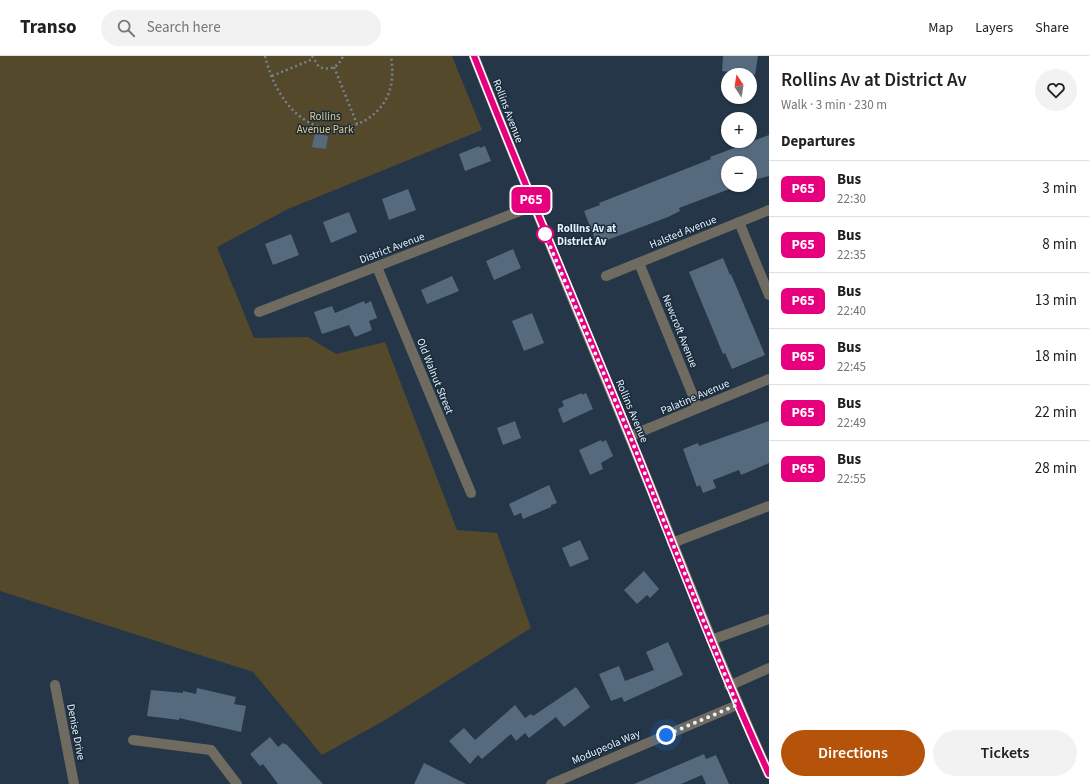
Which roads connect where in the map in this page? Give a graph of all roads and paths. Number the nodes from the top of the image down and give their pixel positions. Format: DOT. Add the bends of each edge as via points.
graph roads {
  1 [pos="265,56"];
  2 [pos="343,56"];
  3 [pos="392,56"];
  4 [pos="474,56"];
  5 [pos="312,58"];
  6 [pos="334,67"];
  7 [pos="272,76"];
  8 [pos="357,124"];
  9 [pos="533,206"];
  10 [pos="769,210"];
  11 [pos="739,222"];
  12 [pos="639,263"];
  13 [pos="377,267"];
  14 [pos="606,276"];
  15 [pos="769,295"];
  16 [pos="259,312"];
  17 [pos="769,379"];
  18 [pos="698,408"];
  19 [pos="630,436"];
  20 [pos="471,494"];
  21 [pos="769,506"];
  22 [pos="672,543"];
  23 [pos="769,619"];
  24 [pos="711,640"];
  25 [pos="769,668"];
  26 [pos="55,685"];
  27 [pos="729,686"];
  28 [pos="737,705"];
  29 [pos="133,740"];
  30 [pos="769,774"];
  31 [pos="74,784"];
  32 [pos="237,784"];
  33 [pos="551,784"];
  1 -- 7 [label="path"];
  2 -- 6 [label="path"];
  3 -- 8 [label="path" via="388,95 377,111"];
  4 -- 9 [label="street, Rollins Avenue"];
  5 -- 6 [label="path" via="320,67"];
  5 -- 7 [label="path"];
  6 -- 8 [label="path"];
  7 -- 8 [label="path" via="287,103 309,122 317,126 336,128"];
  9 -- 13 [label="street, District Avenue"];
  9 -- 19 [label="street, Rollins Avenue"];
  10 -- 11 [label="street, Halsted Avenue"];
  11 -- 12 [label="street, Halsted Avenue"];
  11 -- 15 [label="street"];
  12 -- 14 [label="street, Halsted Avenue"];
  12 -- 18 [label="street, Newcroft Avenue"];
  13 -- 16 [label="street, District Avenue"];
  13 -- 20 [label="street, Old Walnut Street"];
  17 -- 18 [label="street, Palatine Avenue"];
  18 -- 19 [label="street, Palatine Avenue"];
  19 -- 22 [label="street, Rollins Avenue"];
  21 -- 22 [label="street"];
  22 -- 24 [label="street, Rollins Avenue"];
  23 -- 24 [label="street"];
  24 -- 27 [label="street, Rollins Avenue"];
  25 -- 27 [label="street"];
  26 -- 31 [label="street, Denise Drive"];
  27 -- 28 [label="street, Rollins Avenue"];
  28 -- 30 [label="street, Rollins Avenue"];
  28 -- 33 [label="street, Modupeola Way"];
  29 -- 32 [label="street" via="211,750"];
}
